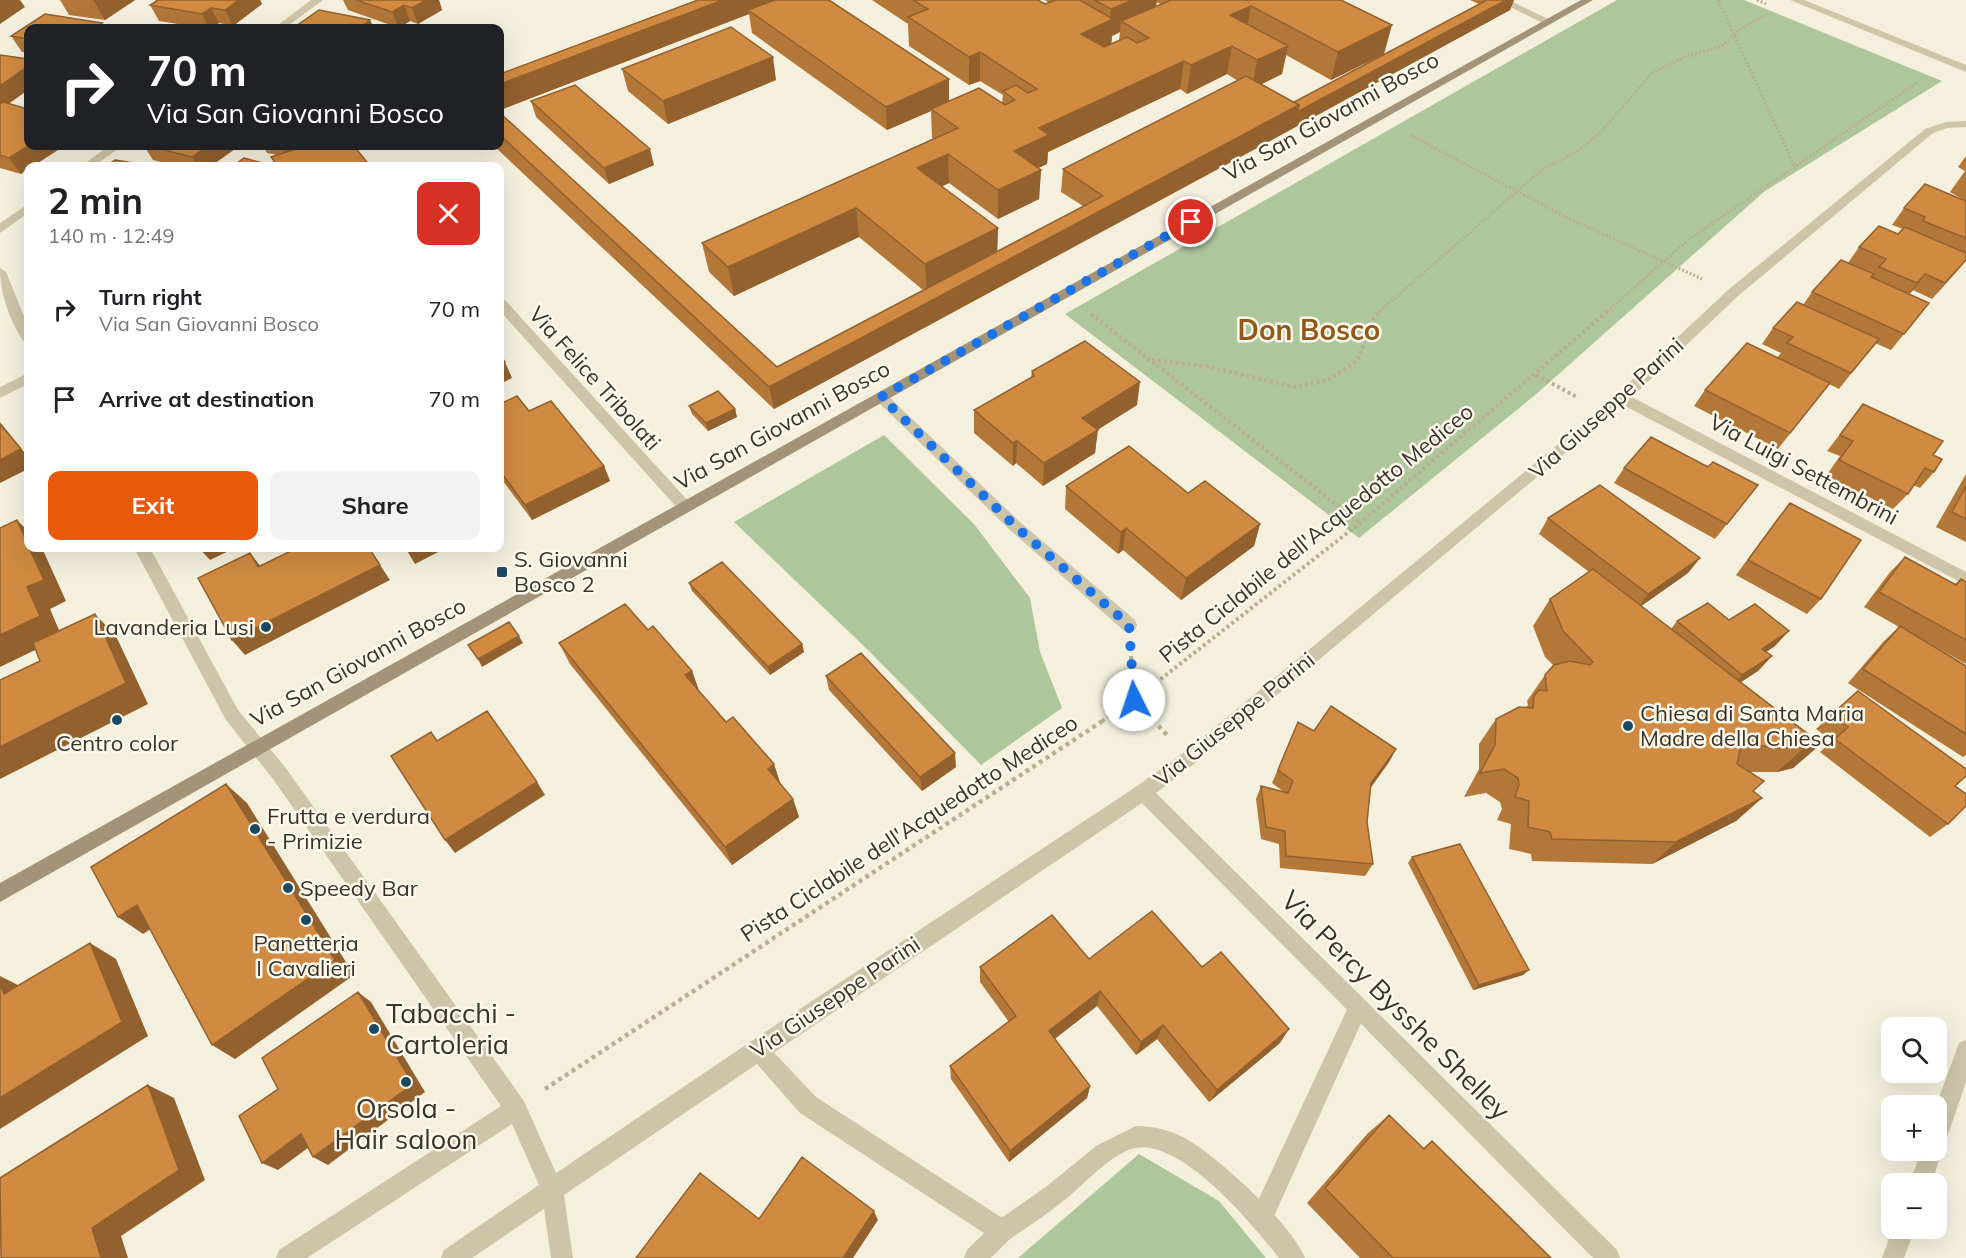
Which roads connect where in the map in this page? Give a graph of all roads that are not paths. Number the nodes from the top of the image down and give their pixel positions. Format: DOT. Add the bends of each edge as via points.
graph roads {
  1 [pos="318,0"];
  2 [pos="1501,0"];
  3 [pos="1588,0"];
  4 [pos="1795,0"];
  5 [pos="1549,22"];
  6 [pos="285,24"];
  7 [pos="1966,69"];
  8 [pos="1965,124"];
  9 [pos="110,150"];
  10 [pos="93,162"];
  11 [pos="24,211"];
  12 [pos="0,229"];
  13 [pos="0,272"];
  14 [pos="504,307"];
  15 [pos="24,330"];
  16 [pos="24,380"];
  17 [pos="0,393"];
  18 [pos="881,397"];
  19 [pos="1622,398"];
  20 [pos="685,507"];
  21 [pos="144,552"];
  22 [pos="1966,579"];
  23 [pos="1129,625"];
  24 [pos="256,747"];
  25 [pos="1143,792"];
  26 [pos="0,893"];
  27 [pos="1358,1008"];
  28 [pos="757,1049"];
  29 [pos="1966,1050"];
  30 [pos="1947,1107"];
  31 [pos="516,1109"];
  32 [pos="552,1189"];
  33 [pos="1262,1217"];
  34 [pos="1002,1231"];
  35 [pos="1900,1239"];
  36 [pos="287,1258"];
  37 [pos="452,1258"];
  38 [pos="562,1258"];
  39 [pos="975,1258"];
  40 [pos="1294,1258"];
  41 [pos="1609,1258"];
  42 [pos="1893,1258"];
  1 -- 6 [label="street"];
  2 -- 5 [label="street"];
  3 -- 5 [label="main road, Via San Giovanni Bosco"];
  4 -- 7 [label="street"];
  5 -- 18 [label="main road, Via San Giovanni Bosco"];
  8 -- 19 [label="street, Via Giuseppe Parini" via="1929,131 1733,293"];
  9 -- 10 [label="street"];
  11 -- 12 [label="street"];
  13 -- 15 [label="street"];
  14 -- 20 [label="street, Via Felice Tribolati"];
  16 -- 17 [label="street"];
  18 -- 20 [label="main road, Via San Giovanni Bosco"];
  18 -- 23 [label="street" via="1015,526"];
  19 -- 22 [label="street, Via Luigi Settembrini"];
  19 -- 25 [label="street, Via Giuseppe Parini" via="1192,756"];
  20 -- 24 [label="main road, Via San Giovanni Bosco"];
  21 -- 24 [label="street" via="232,715"];
  24 -- 26 [label="main road, Via San Giovanni Bosco"];
  24 -- 31 [label="street" via="279,773"];
  25 -- 27 [label="street, Via Percy Bysshe Shelley"];
  25 -- 28 [label="street, Via Giuseppe Parini"];
  27 -- 33 [label="street"];
  27 -- 41 [label="street, Via Percy Bysshe Shelley"];
  28 -- 32 [label="street, Via Giuseppe Parini"];
  28 -- 34 [label="street" via="808,1105"];
  29 -- 30 [label="street"];
  31 -- 32 [label="street"];
  31 -- 36 [label="street"];
  32 -- 37 [label="street, Via Giuseppe Parini"];
  32 -- 38 [label="street"];
  33 -- 34 [label="street" via="1221,1177 1185,1153 1159,1138 1138,1136 1112,1148"];
  33 -- 40 [label="street"];
  34 -- 39 [label="street"];
  35 -- 42 [label="street"];
}
